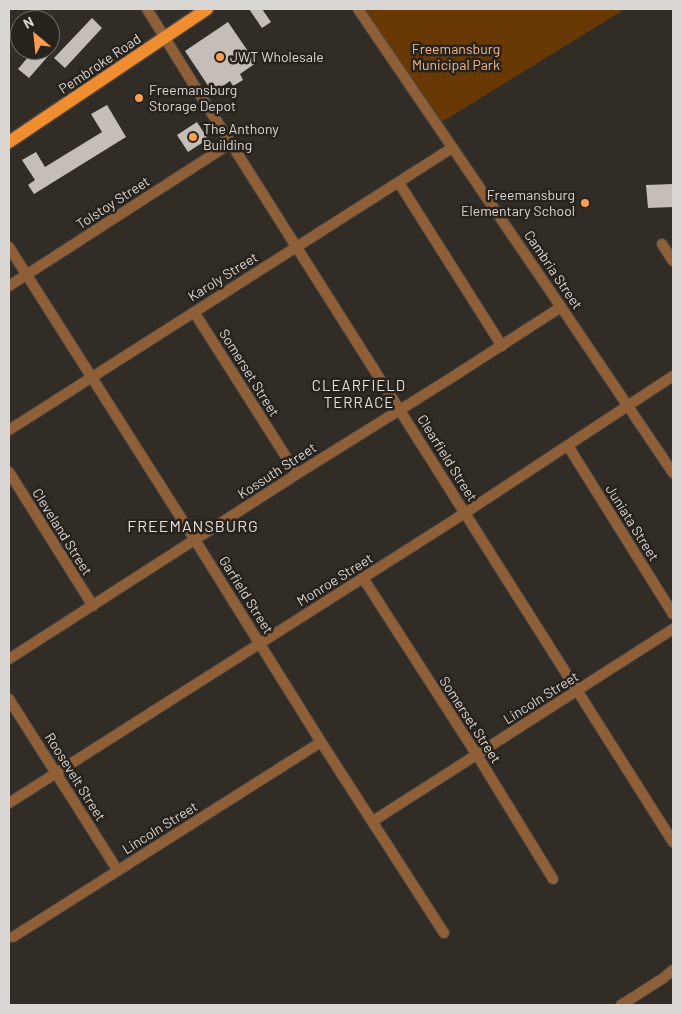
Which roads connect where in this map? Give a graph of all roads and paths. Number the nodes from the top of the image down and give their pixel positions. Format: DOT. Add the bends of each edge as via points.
graph roads {
  1 [pos="147,9"];
  2 [pos="207,9"];
  3 [pos="358,9"];
  4 [pos="165,37"];
  5 [pos="9,142"];
  6 [pos="232,143"];
  7 [pos="452,148"];
  8 [pos="399,183"];
  9 [pos="662,244"];
  10 [pos="9,247"];
  11 [pos="297,247"];
  12 [pos="673,261"];
  13 [pos="26,275"];
  14 [pos="9,286"];
  15 [pos="562,307"];
  16 [pos="194,312"];
  17 [pos="502,346"];
  18 [pos="673,376"];
  19 [pos="92,378"];
  20 [pos="628,407"];
  21 [pos="400,410"];
  22 [pos="9,430"];
  23 [pos="568,446"];
  24 [pos="9,472"];
  25 [pos="673,473"];
  26 [pos="297,474"];
  27 [pos="466,513"];
  28 [pos="195,540"];
  29 [pos="363,578"];
  30 [pos="93,606"];
  31 [pos="673,614"];
  32 [pos="673,630"];
  33 [pos="260,643"];
  34 [pos="9,659"];
  35 [pos="578,690"];
  36 [pos="9,699"];
  37 [pos="321,742"];
  38 [pos="476,755"];
  39 [pos="56,773"];
  40 [pos="9,803"];
  41 [pos="372,821"];
  42 [pos="673,842"];
  43 [pos="118,870"];
  44 [pos="553,879"];
  45 [pos="444,933"];
  46 [pos="13,937"];
  47 [pos="673,970"];
  48 [pos="621,1005"];
  1 -- 4 [label="street, Clearfield Street"];
  2 -- 4 [label="main road, Pembroke Road"];
  3 -- 7 [label="street, Cambria Street"];
  4 -- 5 [label="main road, Pembroke Road"];
  4 -- 6 [label="street, Clearfield Street"];
  6 -- 11 [label="street, Clearfield Street"];
  6 -- 13 [label="street, Tolstoy Street"];
  7 -- 8 [label="street, Karoly Street"];
  7 -- 15 [label="street, Cambria Street"];
  8 -- 11 [label="street, Karoly Street"];
  8 -- 17 [label="street"];
  9 -- 12 [label="street"];
  10 -- 13 [label="street, Garfield Street"];
  11 -- 16 [label="street, Karoly Street"];
  11 -- 21 [label="street, Clearfield Street"];
  13 -- 14 [label="street, Tolstoy Street"];
  13 -- 19 [label="street, Garfield Street"];
  15 -- 17 [label="street, Kossuth Street"];
  15 -- 20 [label="street, Cambria Street"];
  16 -- 19 [label="street, Karoly Street"];
  16 -- 26 [label="street, Somerset Street"];
  17 -- 21 [label="street, Kossuth Street"];
  18 -- 20 [label="street, Monroe Street"];
  19 -- 22 [label="street, Karoly Street"];
  19 -- 28 [label="street, Garfield Street"];
  20 -- 23 [label="street, Monroe Street"];
  20 -- 25 [label="street, Cambria Street"];
  21 -- 26 [label="street, Kossuth Street"];
  21 -- 27 [label="street, Clearfield Street"];
  23 -- 27 [label="street, Monroe Street"];
  23 -- 31 [label="street, Juniata Street"];
  24 -- 30 [label="street, Cleveland Street"];
  26 -- 28 [label="street, Kossuth Street"];
  27 -- 29 [label="street, Monroe Street"];
  27 -- 35 [label="street, Clearfield Street"];
  28 -- 30 [label="street, Kossuth Street"];
  28 -- 33 [label="street, Garfield Street"];
  29 -- 33 [label="street, Monroe Street"];
  29 -- 38 [label="street, Somerset Street"];
  30 -- 34 [label="street, Kossuth Street"];
  32 -- 35 [label="street, Lincoln Street"];
  33 -- 37 [label="street, Garfield Street"];
  33 -- 39 [label="street, Monroe Street"];
  35 -- 38 [label="street, Lincoln Street"];
  35 -- 42 [label="street, Clearfield Street"];
  36 -- 39 [label="street, Roosevelt Street"];
  37 -- 41 [label="street, Garfield Street"];
  37 -- 43 [label="street, Lincoln Street"];
  38 -- 41 [label="street, Lincoln Street"];
  38 -- 44 [label="street, Somerset Street"];
  39 -- 40 [label="street, Monroe Street"];
  39 -- 43 [label="street, Roosevelt Street"];
  41 -- 45 [label="street, Garfield Street"];
  43 -- 46 [label="street, Lincoln Street"];
  47 -- 48 [label="street"];
}
